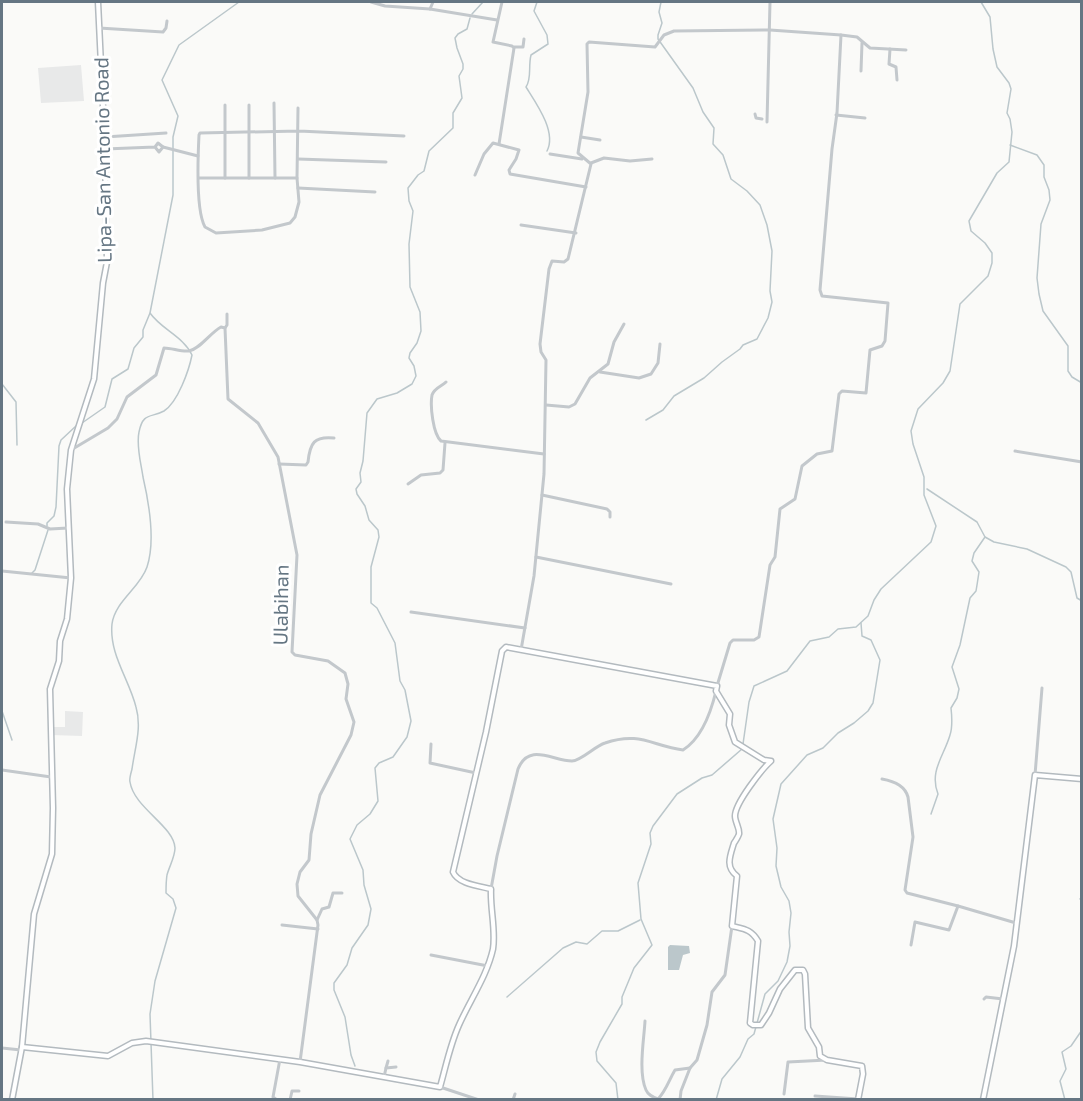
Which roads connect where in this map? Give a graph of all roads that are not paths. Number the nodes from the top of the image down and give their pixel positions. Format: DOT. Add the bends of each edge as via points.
graph roads {
  1 [pos="98,2"];
  2 [pos="371,2"];
  3 [pos="433,2"];
  4 [pos="502,2"];
  5 [pos="770,2"];
  6 [pos="430,9"];
  7 [pos="497,20"];
  8 [pos="167,21"];
  9 [pos="99,28"];
  10 [pos="770,30"];
  11 [pos="841,35"];
  12 [pos="524,39"];
  13 [pos="862,42"];
  14 [pos="514,47"];
  15 [pos="890,49"];
  16 [pos="906,50"];
  17 [pos="861,71"];
  18 [pos="897,80"];
  19 [pos="274,103"];
  20 [pos="225,105"];
  21 [pos="249,105"];
  22 [pos="298,108"];
  23 [pos="755,114"];
  24 [pos="836,115"];
  25 [pos="866,118"];
  26 [pos="299,131"];
  27 [pos="225,132"];
  28 [pos="249,132"];
  29 [pos="274,132"];
  30 [pos="166,134"];
  31 [pos="404,136"];
  32 [pos="105,137"];
  33 [pos="580,137"];
  34 [pos="600,141"];
  35 [pos="499,144"];
  36 [pos="105,149"];
  37 [pos="550,154"];
  38 [pos="198,156"];
  39 [pos="298,159"];
  40 [pos="584,159"];
  41 [pos="652,159"];
  42 [pos="386,162"];
  43 [pos="591,163"];
  44 [pos="475,175"];
  45 [pos="199,178"];
  46 [pos="225,178"];
  47 [pos="249,178"];
  48 [pos="275,178"];
  49 [pos="297,178"];
  50 [pos="586,187"];
  51 [pos="298,188"];
  52 [pos="375,192"];
  53 [pos="521,225"];
  54 [pos="576,233"];
  55 [pos="227,314"];
  56 [pos="624,324"];
  57 [pos="225,328"];
  58 [pos="660,344"];
  59 [pos="599,372"];
  60 [pos="446,382"];
  61 [pos="546,405"];
  62 [pos="334,438"];
  63 [pos="445,442"];
  64 [pos="70,450"];
  65 [pos="1015,451"];
  66 [pos="544,454"];
  67 [pos="1082,462"];
  68 [pos="279,464"];
  69 [pos="408,484"];
  70 [pos="542,495"];
  71 [pos="610,517"];
  72 [pos="6,522"];
  73 [pos="68,528"];
  74 [pos="536,557"];
  75 [pos="2,572"];
  76 [pos="71,578"];
  77 [pos="671,584"];
  78 [pos="411,612"];
  79 [pos="525,628"];
  80 [pos="521,650"];
  81 [pos="716,688"];
  82 [pos="1042,688"];
  83 [pos="431,744"];
  84 [pos="2,770"];
  85 [pos="476,773"];
  86 [pos="1035,775"];
  87 [pos="51,777"];
  88 [pos="882,779"];
  89 [pos="1082,779"];
  90 [pos="491,889"];
  91 [pos="342,893"];
  92 [pos="958,906"];
  93 [pos="317,920"];
  94 [pos="1016,923"];
  95 [pos="282,925"];
  96 [pos="732,926"];
  97 [pos="318,929"];
  98 [pos="911,945"];
  99 [pos="431,955"];
  100 [pos="488,966"];
  101 [pos="984,999"];
  102 [pos="1003,999"];
  103 [pos="645,1021"];
  104 [pos="2,1048"];
  105 [pos="22,1048"];
  106 [pos="280,1059"];
  107 [pos="826,1060"];
  108 [pos="387,1061"];
  109 [pos="300,1062"];
  110 [pos="386,1068"];
  111 [pos="396,1068"];
  112 [pos="690,1068"];
  113 [pos="384,1077"];
  114 [pos="440,1087"];
  115 [pos="299,1091"];
  116 [pos="515,1094"];
  117 [pos="784,1094"];
  118 [pos="814,1096"];
  119 [pos="657,1099"];
  120 [pos="858,1099"];
  121 [pos="12,1100"];
  122 [pos="277,1100"];
  123 [pos="290,1100"];
  124 [pos="479,1100"];
  125 [pos="513,1100"];
  126 [pos="680,1100"];
  127 [pos="983,1100"];
  1 -- 9 [label="street, Lipa-San Antonio Road"];
  2 -- 6 [label="street"];
  3 -- 6 [label="street"];
  4 -- 7 [label="street"];
  5 -- 10 [label="street"];
  6 -- 7 [label="street"];
  7 -- 14 [label="street" via="494,43"];
  8 -- 9 [label="street" via="163,32"];
  9 -- 32 [label="street, Lipa-San Antonio Road"];
  10 -- 11 [label="street"];
  10 -- 23 [label="street" via="765,120"];
  10 -- 33 [label="street" via="674,30 655,47 586,44 588,92"];
  11 -- 13 [label="street" via="857,37"];
  11 -- 24 [label="street"];
  12 -- 14 [label="street" via="523,47"];
  13 -- 15 [label="street" via="870,48"];
  13 -- 17 [label="street"];
  14 -- 35 [label="street"];
  15 -- 16 [label="street"];
  15 -- 18 [label="street" via="889,64 896,68"];
  19 -- 29 [label="street"];
  20 -- 27 [label="street"];
  21 -- 28 [label="street"];
  22 -- 26 [label="street"];
  24 -- 25 [label="street"];
  24 -- 81 [label="street" via="820,293 888,303 885,341 870,350 866,393 839,394 832,451 817,454 802,466 795,499 780,509 759,637 732,640"];
  26 -- 29 [label="street"];
  26 -- 31 [label="street"];
  26 -- 39 [label="street"];
  27 -- 28 [label="street"];
  27 -- 38 [label="street" via="199,134"];
  27 -- 46 [label="street"];
  28 -- 29 [label="street"];
  28 -- 47 [label="street"];
  29 -- 48 [label="street"];
  30 -- 32 [label="street"];
  32 -- 36 [label="street, Lipa-San Antonio Road"];
  33 -- 34 [label="street"];
  33 -- 40 [label="street" via="578,153"];
  35 -- 44 [label="street" via="490,145"];
  35 -- 50 [label="street" via="519,150 510,174"];
  36 -- 38 [label="street" via="155,147 159,152 163,147"];
  36 -- 64 [label="street, Lipa-San Antonio Road" via="109,247 94,379"];
  37 -- 40 [label="street"];
  38 -- 45 [label="street"];
  39 -- 42 [label="street"];
  39 -- 49 [label="street"];
  40 -- 43 [label="street"];
  41 -- 43 [label="street" via="604,158"];
  43 -- 50 [label="street"];
  45 -- 46 [label="street"];
  45 -- 51 [label="street" via="202,222 216,233 262,230 290,223 299,208"];
  46 -- 47 [label="street"];
  47 -- 48 [label="street"];
  48 -- 49 [label="street"];
  49 -- 51 [label="street"];
  50 -- 54 [label="street"];
  51 -- 52 [label="street"];
  53 -- 54 [label="street"];
  54 -- 61 [label="street" via="566,261 550,263 540,344 546,360"];
  55 -- 57 [label="street, Ulabihan"];
  56 -- 59 [label="street" via="610,360"];
  57 -- 64 [label="street" via="211,333 193,350 164,348 156,375 127,397 117,419"];
  57 -- 68 [label="street, Ulabihan" via="228,399 258,423"];
  58 -- 59 [label="street" via="658,363 651,374 639,378"];
  59 -- 61 [label="street" via="588,381 572,407"];
  60 -- 63 [label="street" via="432,396 434,431"];
  61 -- 66 [label="street"];
  62 -- 68 [label="street" via="317,438 306,465"];
  63 -- 66 [label="street"];
  63 -- 69 [label="street" via="443,470 421,475"];
  64 -- 73 [label="street, Lipa-San Antonio Road"];
  65 -- 67 [label="street"];
  66 -- 70 [label="street"];
  68 -- 93 [label="street, Ulabihan" via="297,555 292,652 328,661 345,673 346,699 354,722 320,795 309,860 297,884 298,896"];
  70 -- 71 [label="street" via="607,509"];
  70 -- 74 [label="street"];
  72 -- 73 [label="street"];
  73 -- 76 [label="street, Lipa-San Antonio Road"];
  74 -- 77 [label="street"];
  74 -- 79 [label="street"];
  75 -- 76 [label="street"];
  76 -- 87 [label="street, Lipa-San Antonio Road" via="67,619 50,690"];
  78 -- 79 [label="street"];
  79 -- 80 [label="street"];
  80 -- 81 [label="street"];
  80 -- 85 [label="street" via="506,647 502,651"];
  81 -- 90 [label="street" via="709,714 696,738 683,750 638,737 604,743 578,760 539,753 524,760 518,769"];
  81 -- 96 [label="street" via="730,714 735,742 771,761 761,770 735,814 739,834 729,866 737,876"];
  82 -- 86 [label="street"];
  83 -- 85 [label="street" via="430,763"];
  84 -- 87 [label="street"];
  85 -- 90 [label="street" via="453,872 459,880"];
  86 -- 89 [label="street"];
  86 -- 94 [label="street"];
  87 -- 105 [label="street, Lipa-San Antonio Road" via="52,854 34,914"];
  88 -- 92 [label="street" via="899,785 908,798 913,837 905,890"];
  90 -- 100 [label="street" via="494,944"];
  91 -- 93 [label="street" via="333,893 329,907 322,909"];
  92 -- 94 [label="street"];
  92 -- 98 [label="street" via="949,930 915,922"];
  93 -- 97 [label="street"];
  94 -- 102 [label="street"];
  95 -- 97 [label="street"];
  96 -- 107 [label="street" via="748,930 758,941 750,1023 761,1024 780,989 795,970 803,970 809,1030 820,1056"];
  96 -- 112 [label="street" via="725,975 712,992 697,1060"];
  97 -- 109 [label="street"];
  99 -- 100 [label="street"];
  100 -- 114 [label="street" via="450,1047"];
  101 -- 102 [label="street"];
  102 -- 127 [label="street"];
  103 -- 119 [label="street" via="641,1053 645,1089"];
  104 -- 105 [label="street"];
  105 -- 106 [label="street" via="108,1056 132,1042 146,1041"];
  105 -- 121 [label="street, Lipa-San Antonio Road"];
  106 -- 109 [label="street"];
  106 -- 122 [label="street" via="273,1097"];
  107 -- 117 [label="street" via="788,1062"];
  107 -- 120 [label="street" via="862,1066"];
  108 -- 110 [label="street"];
  109 -- 113 [label="street"];
  110 -- 111 [label="street"];
  110 -- 113 [label="street"];
  112 -- 119 [label="street" via="675,1070"];
  112 -- 126 [label="street"];
  113 -- 114 [label="street"];
  114 -- 124 [label="street"];
  115 -- 123 [label="street" via="292,1091"];
  116 -- 125 [label="street"];
  118 -- 120 [label="street"];
}
